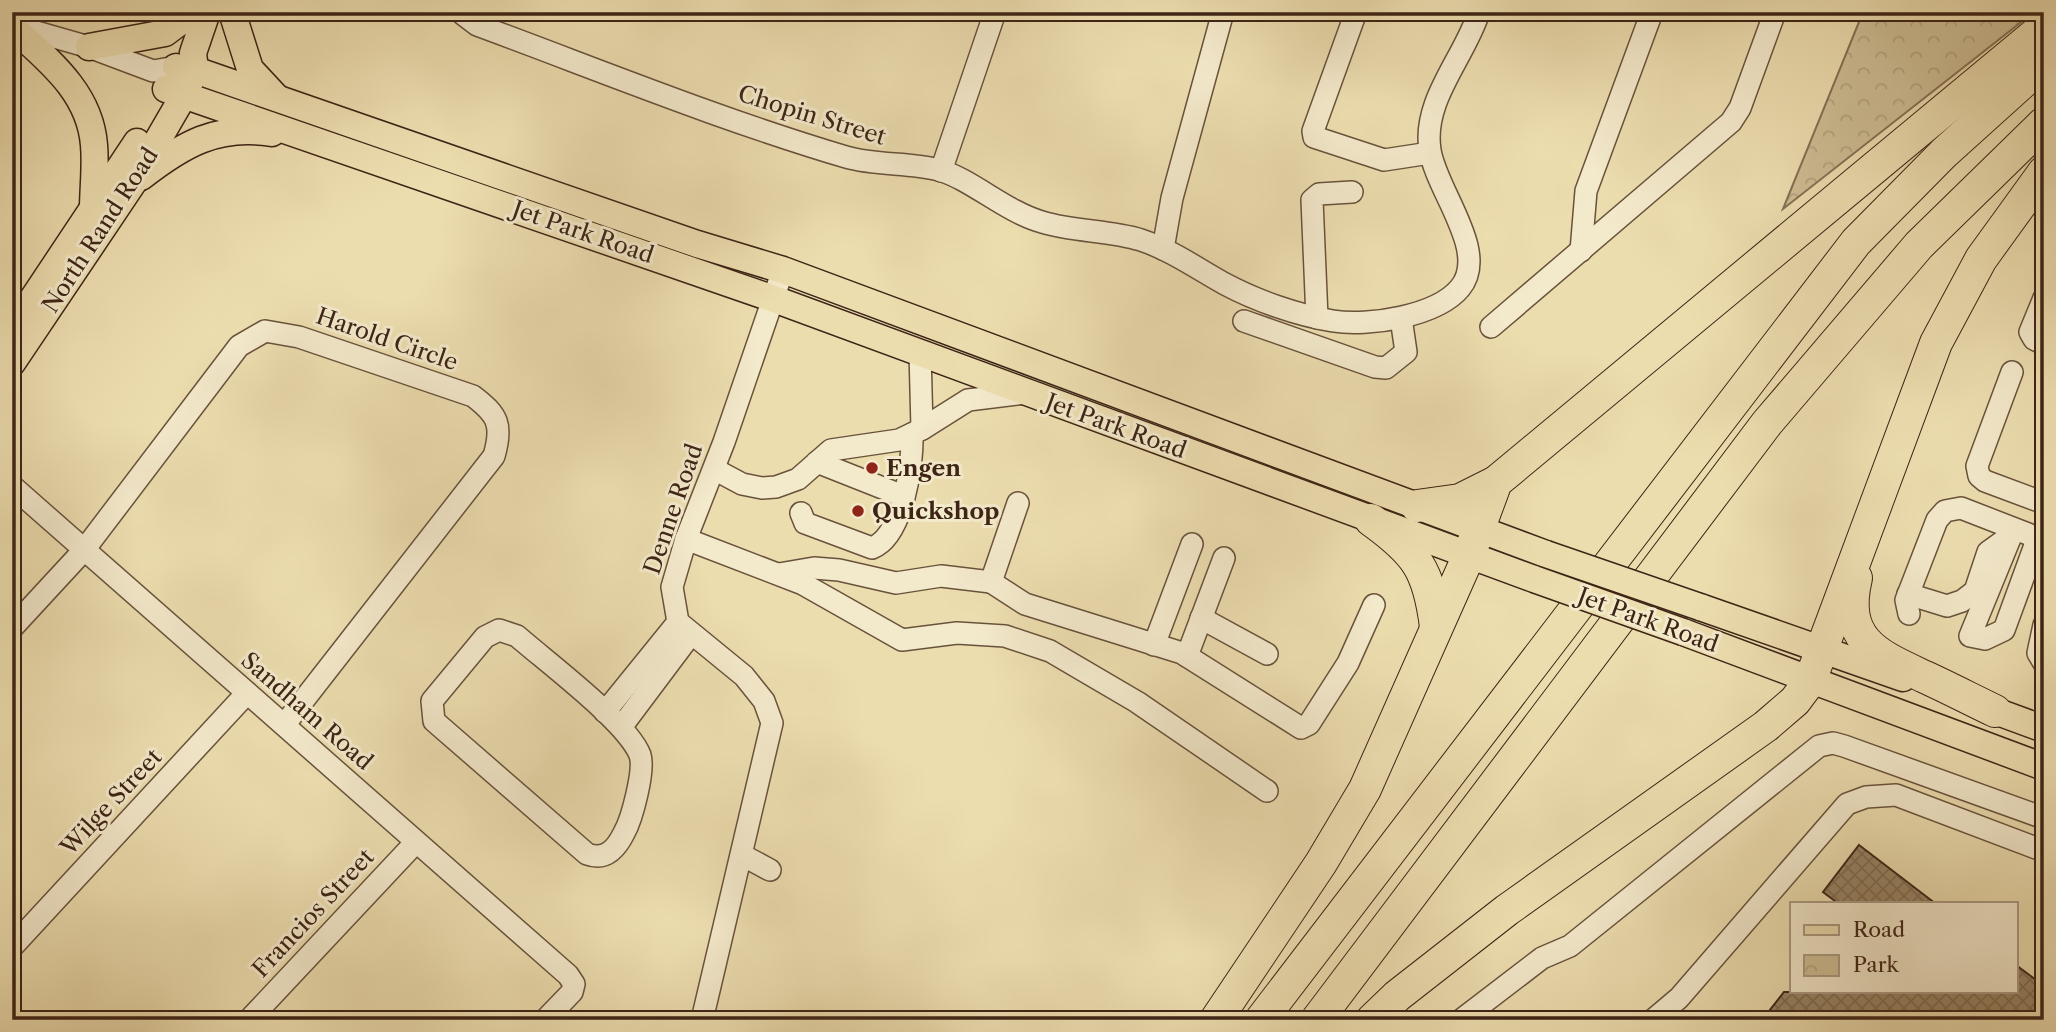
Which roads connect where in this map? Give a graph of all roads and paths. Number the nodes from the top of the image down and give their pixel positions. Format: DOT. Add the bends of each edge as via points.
graph roads {
  1 [pos="192,12"];
  2 [pos="207,12"];
  3 [pos="233,12"];
  4 [pos="995,12"];
  5 [pos="1223,12"];
  6 [pos="1356,12"];
  7 [pos="1479,12"];
  8 [pos="1652,12"];
  9 [pos="1774,12"];
  10 [pos="460,13"];
  11 [pos="12,26"];
  12 [pos="2044,27"];
  13 [pos="89,47"];
  14 [pos="2044,62"];
  15 [pos="178,74"];
  16 [pos="282,103"];
  17 [pos="2044,123"];
  18 [pos="325,142"];
  19 [pos="1430,153"];
  20 [pos="941,171"];
  21 [pos="2044,172"];
  22 [pos="133,183"];
  23 [pos="1352,192"];
  24 [pos="93,210"];
  25 [pos="1163,249"];
  26 [pos="1581,251"];
  27 [pos="783,270"];
  28 [pos="2044,298"];
  29 [pos="774,299"];
  30 [pos="1317,318"];
  31 [pos="1401,318"];
  32 [pos="1244,321"];
  33 [pos="1492,327"];
  34 [pos="12,330"];
  35 [pos="2044,344"];
  36 [pos="920,352"];
  37 [pos="12,363"];
  38 [pos="2012,372"];
  39 [pos="1026,393"];
  40 [pos="917,431"];
  41 [pos="817,462"];
  42 [pos="714,469"];
  43 [pos="1496,482"];
  44 [pos="12,486"];
  45 [pos="904,496"];
  46 [pos="1018,503"];
  47 [pos="2044,503"];
  48 [pos="1417,506"];
  49 [pos="801,513"];
  50 [pos="1371,520"];
  51 [pos="1867,532"];
  52 [pos="2014,533"];
  53 [pos="686,539"];
  54 [pos="2041,539"];
  55 [pos="1473,542"];
  56 [pos="1192,544"];
  57 [pos="84,550"];
  58 [pos="1224,558"];
  59 [pos="776,574"];
  60 [pos="991,582"];
  61 [pos="1374,606"];
  62 [pos="1201,618"];
  63 [pos="2044,625"];
  64 [pos="1436,626"];
  65 [pos="12,628"];
  66 [pos="685,628"];
  67 [pos="1154,645"];
  68 [pos="1820,649"];
  69 [pos="1267,654"];
  70 [pos="1187,656"];
  71 [pos="2044,663"];
  72 [pos="1810,681"];
  73 [pos="247,693"];
  74 [pos="1995,711"];
  75 [pos="605,712"];
  76 [pos="285,724"];
  77 [pos="622,726"];
  78 [pos="2044,729"];
  79 [pos="2044,767"];
  80 [pos="1267,791"];
  81 [pos="2044,818"];
  82 [pos="416,842"];
  83 [pos="2044,852"];
  84 [pos="742,855"];
  85 [pos="769,870"];
  86 [pos="12,947"];
  87 [pos="249,1020"];
  88 [pos="545,1020"];
  89 [pos="702,1020"];
  90 [pos="1216,1020"];
  91 [pos="1261,1020"];
  92 [pos="1317,1020"];
  93 [pos="1372,1020"];
  94 [pos="1461,1020"];
  95 [pos="1653,1020"];
  1 -- 13 [label="main road" via="164,33"];
  2 -- 15 [label="main road"];
  3 -- 16 [label="main road" via="250,69"];
  4 -- 20 [label="street"];
  5 -- 25 [label="street" via="1172,198"];
  6 -- 19 [label="street" via="1314,137 1384,160"];
  7 -- 19 [label="street" via="1433,111"];
  8 -- 26 [label="street" via="1586,191"];
  9 -- 26 [label="street" via="1731,122"];
  10 -- 20 [label="street, Chopin Street" via="486,28 793,140 866,162"];
  11 -- 13 [label="street"];
  11 -- 24 [label="main road" via="72,86 83,105 94,145"];
  12 -- 43 [label="highway"];
  13 -- 15 [label="street"];
  14 -- 91 [label="highway" via="1856,242"];
  15 -- 16 [label="main road, Jet Park Road"];
  15 -- 18 [label="main road, Jet Park Road"];
  15 -- 22 [label="main road, North Rand Road"];
  15 -- 24 [label="main road, North Rand Road"];
  16 -- 27 [label="main road, Jet Park Road"];
  17 -- 92 [label="highway" via="1919,245 1767,424"];
  18 -- 22 [label="main road" via="256,131 200,139 178,148"];
  18 -- 29 [label="main road, Jet Park Road"];
  19 -- 31 [label="street, Chopin Street" via="1469,248 1470,267 1453,295"];
  20 -- 25 [label="street, Chopin Street" via="1038,221 1129,237"];
  21 -- 51 [label="highway" via="1981,259 1936,343"];
  22 -- 37 [label="main road, North Rand Road"];
  23 -- 30 [label="street" via="1319,194 1312,200"];
  24 -- 34 [label="main road, North Rand Road"];
  25 -- 30 [label="street, Chopin Street" via="1246,294"];
  26 -- 33 [label="street"];
  27 -- 29 [label="street, Denne Road"];
  27 -- 48 [label="main road, Jet Park Road"];
  28 -- 35 [label="street" via="2030,332"];
  29 -- 36 [label="main road, Jet Park Road"];
  29 -- 42 [label="street, Denne Road"];
  30 -- 31 [label="street, Chopin Street" via="1378,324"];
  31 -- 32 [label="street" via="1406,352 1386,368"];
  36 -- 39 [label="main road, Jet Park Road"];
  36 -- 40 [label="street"];
  38 -- 47 [label="street" via="1977,466 1979,475"];
  39 -- 40 [label="street" via="968,400"];
  39 -- 50 [label="main road, Jet Park Road"];
  40 -- 41 [label="street" via="888,442 831,450"];
  40 -- 45 [label="street"];
  41 -- 42 [label="street" via="798,479 762,488 742,484"];
  41 -- 45 [label="street"];
  42 -- 53 [label="street, Denne Road"];
  43 -- 48 [label="highway" via="1460,500"];
  43 -- 55 [label="highway"];
  44 -- 57 [label="street, Sandham Road"];
  45 -- 49 [label="street" via="890,536 872,548 805,523"];
  46 -- 60 [label="street"];
  48 -- 55 [label="main road, Jet Park Road"];
  50 -- 55 [label="main road, Jet Park Road"];
  50 -- 64 [label="highway" via="1406,545 1423,571"];
  51 -- 68 [label="highway"];
  51 -- 74 [label="highway" via="1853,589 1853,611 1867,645 1878,656"];
  52 -- 52 [label="street" via="1961,508 1945,511 1937,520 1909,604 1947,606 1962,601 1975,591 1988,552"];
  52 -- 54 [label="street"];
  52 -- 54 [label="street" via="1970,636 1985,639 2004,630"];
  53 -- 59 [label="street"];
  53 -- 66 [label="street, Denne Road" via="672,587"];
  55 -- 64 [label="highway"];
  55 -- 68 [label="main road, Jet Park Road, bridge" via="1546,554"];
  55 -- 72 [label="main road, Jet Park Road, bridge" via="1534,579"];
  56 -- 67 [label="street"];
  57 -- 65 [label="street, Harold Circle"];
  57 -- 73 [label="street, Sandham Road"];
  57 -- 76 [label="street, Harold Circle" via="239,346 265,331 299,337 460,391 492,411 498,425 494,456"];
  58 -- 62 [label="street"];
  59 -- 60 [label="street" via="814,568 896,583 941,576"];
  59 -- 80 [label="street" via="831,598 902,640 957,633 1005,636 1050,651 1137,702"];
  60 -- 67 [label="street" via="1025,604"];
  61 -- 70 [label="street" via="1348,663 1306,727"];
  62 -- 69 [label="street"];
  62 -- 70 [label="street"];
  63 -- 71 [label="street" via="2038,653"];
  64 -- 90 [label="highway" via="1364,789 1321,863"];
  66 -- 75 [label="street"];
  66 -- 77 [label="street"];
  66 -- 84 [label="street" via="744,676 771,716 771,736"];
  67 -- 70 [label="street"];
  68 -- 72 [label="highway"];
  68 -- 74 [label="main road, Jet Park Road"];
  72 -- 79 [label="main road, Jet Park Road"];
  72 -- 93 [label="highway" via="1766,726 1507,910"];
  73 -- 76 [label="street, Sandham Road"];
  73 -- 86 [label="street, Wilge Street"];
  74 -- 78 [label="main road, Jet Park Road"];
  75 -- 77 [label="street"];
  75 -- 77 [label="street" via="517,636 499,629 485,637 432,701 430,713 441,731 504,779 587,854 600,856 614,849 629,824 642,766"];
  76 -- 82 [label="street, Sandham Road"];
  81 -- 94 [label="street" via="1844,746 1819,746 1570,946 1542,958"];
  82 -- 87 [label="street, Francios Street"];
  82 -- 88 [label="street, Sandham Road" via="568,975 574,984 572,992"];
  83 -- 95 [label="street" via="1896,795 1847,804 1679,998"];
  84 -- 85 [label="street"];
  84 -- 89 [label="street"];
}
